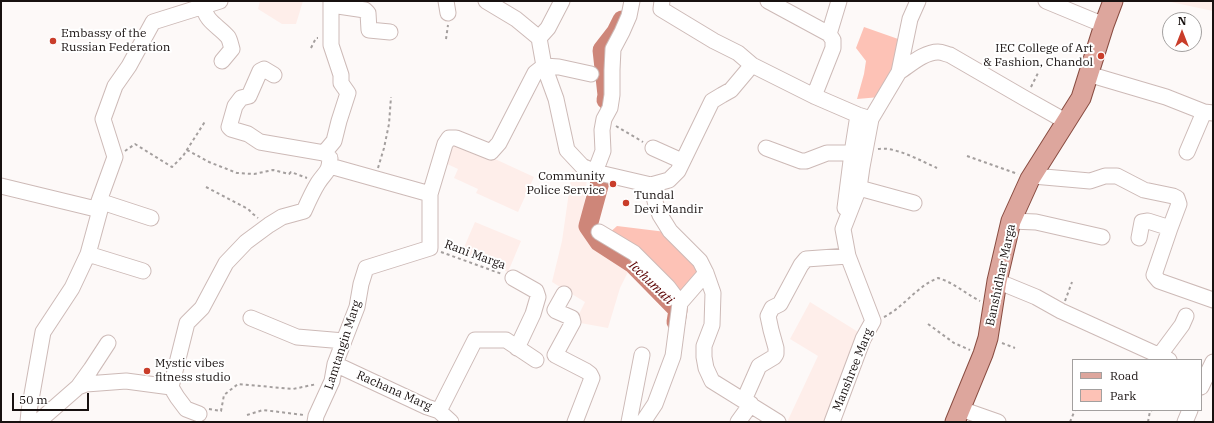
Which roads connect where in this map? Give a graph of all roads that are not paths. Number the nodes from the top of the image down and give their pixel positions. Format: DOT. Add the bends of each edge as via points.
graph roads {
  1 [pos="486,1"];
  2 [pos="562,1"];
  3 [pos="632,1"];
  4 [pos="662,1"];
  5 [pos="768,1"];
  6 [pos="840,1"];
  7 [pos="918,1"];
  8 [pos="1046,1"];
  9 [pos="1113,1"];
  10 [pos="331,2"];
  11 [pos="211,4"];
  12 [pos="1104,25"];
  13 [pos="390,32"];
  14 [pos="829,34"];
  15 [pos="539,38"];
  16 [pos="222,61"];
  17 [pos="752,65"];
  18 [pos="544,66"];
  19 [pos="899,72"];
  20 [pos="591,74"];
  21 [pos="1088,74"];
  22 [pos="274,75"];
  23 [pos="814,96"];
  24 [pos="1208,112"];
  25 [pos="865,117"];
  26 [pos="1067,122"];
  27 [pos="653,148"];
  28 [pos="766,148"];
  29 [pos="852,152"];
  30 [pos="1187,152"];
  31 [pos="327,160"];
  32 [pos="682,161"];
  33 [pos="595,172"];
  34 [pos="1031,177"];
  35 [pos="651,184"];
  36 [pos="1,186"];
  37 [pos="859,188"];
  38 [pos="430,194"];
  39 [pos="914,203"];
  40 [pos="100,205"];
  41 [pos="152,218"];
  42 [pos="1011,221"];
  43 [pos="1170,228"];
  44 [pos="843,229"];
  45 [pos="599,232"];
  46 [pos="1102,237"];
  47 [pos="1139,238"];
  48 [pos="88,254"];
  49 [pos="848,256"];
  50 [pos="143,271"];
  51 [pos="706,273"];
  52 [pos="513,278"];
  53 [pos="998,281"];
  54 [pos="564,294"];
  55 [pos="1213,300"];
  56 [pos="680,303"];
  57 [pos="1186,316"];
  58 [pos="250,318"];
  59 [pos="344,341"];
  60 [pos="108,343"];
  61 [pos="517,348"];
  62 [pos="642,355"];
  63 [pos="1164,358"];
  64 [pos="536,360"];
  65 [pos="1213,362"];
  66 [pos="335,364"];
  67 [pos="1202,385"];
  68 [pos="78,387"];
  69 [pos="171,387"];
  70 [pos="748,402"];
  71 [pos="439,411"];
  72 [pos="1190,411"];
  73 [pos="199,414"];
  74 [pos="958,415"];
  75 [pos="316,419"];
  76 [pos="28,422"];
  77 [pos="38,422"];
  78 [pos="451,422"];
  79 [pos="575,422"];
  80 [pos="629,422"];
  81 [pos="643,422"];
  82 [pos="738,422"];
  83 [pos="778,422"];
  84 [pos="832,422"];
  85 [pos="998,422"];
  86 [pos="1185,422"];
  1 -- 15 [label="street" via="516,19"];
  2 -- 15 [label="street" via="548,28"];
  3 -- 33 [label="street" via="629,16 613,49 612,95 610,108 604,119 602,151"];
  4 -- 17 [label="street" via="661,9 738,53"];
  5 -- 14 [label="street"];
  6 -- 14 [label="street"];
  7 -- 19 [label="street" via="910,19"];
  8 -- 12 [label="street"];
  9 -- 12 [label="main road, Banshidhar Marga"];
  10 -- 13 [label="street" via="338,6 365,10 368,14 369,30"];
  10 -- 31 [label="street" via="330,45 342,75 341,83 348,93"];
  11 -- 16 [label="street" via="204,12 216,28 228,38 232,49"];
  11 -- 40 [label="street" via="153,22 115,86 103,119 115,157"];
  12 -- 21 [label="main road, Banshidhar Marga"];
  14 -- 23 [label="street" via="833,40 833,48"];
  15 -- 18 [label="street"];
  17 -- 23 [label="street"];
  17 -- 32 [label="street" via="731,90 712,102"];
  18 -- 20 [label="street"];
  18 -- 33 [label="street" via="556,99 567,150 582,166"];
  18 -- 38 [label="street" via="535,73 499,143 491,152 456,138 449,138"];
  19 -- 25 [label="street"];
  19 -- 26 [label="street" via="926,55 937,52 950,55"];
  21 -- 24 [label="street" via="1166,96"];
  21 -- 26 [label="main road, Banshidhar Marga" via="1081,98"];
  22 -- 31 [label="street" via="264,69 260,71 249,96 241,98 235,106 229,127 260,142"];
  23 -- 25 [label="street"];
  24 -- 30 [label="street"];
  25 -- 29 [label="street"];
  25 -- 37 [label="street"];
  26 -- 34 [label="main road, Banshidhar Marga"];
  27 -- 32 [label="street"];
  28 -- 29 [label="street" via="801,161 827,153"];
  29 -- 44 [label="street"];
  31 -- 38 [label="street" via="375,178"];
  31 -- 69 [label="street" via="327,172 304,211 282,217 269,225 246,242 226,263 202,308 187,323"];
  32 -- 35 [label="street" via="669,180"];
  33 -- 35 [label="street"];
  34 -- 42 [label="main road, Banshidhar Marga"];
  34 -- 43 [label="street" via="1090,181 1105,176 1117,176 1144,190 1173,196 1179,204"];
  35 -- 51 [label="street" via="660,215 670,231 700,261"];
  36 -- 40 [label="street"];
  37 -- 39 [label="street"];
  37 -- 44 [label="street"];
  38 -- 59 [label="street, Lamtangin Marg" via="430,248 366,268 357,307"];
  40 -- 41 [label="street"];
  40 -- 48 [label="street"];
  42 -- 46 [label="street" via="1036,222"];
  42 -- 53 [label="main road, Banshidhar Marga"];
  43 -- 47 [label="street" via="1148,221 1142,222"];
  43 -- 55 [label="street" via="1154,275 1159,281"];
  44 -- 49 [label="street, Manshree Marg"];
  45 -- 56 [label="street" via="634,253"];
  48 -- 50 [label="street"];
  48 -- 76 [label="street" via="72,288 43,332"];
  49 -- 70 [label="street" via="806,259 801,265 780,304 772,308 768,316 776,354 759,366"];
  49 -- 84 [label="street, Manshree Marg" via="873,321 863,339"];
  51 -- 56 [label="street"];
  51 -- 70 [label="street" via="713,293 712,325 704,346 706,368 712,381"];
  52 -- 61 [label="street" via="536,290 538,296 533,314"];
  53 -- 63 [label="street"];
  53 -- 74 [label="main road, Banshidhar Marga" via="988,338"];
  54 -- 79 [label="street" via="555,310 572,318 573,322 555,355 586,371 592,378"];
  56 -- 81 [label="street" via="673,356 655,404"];
  57 -- 63 [label="street"];
  58 -- 59 [label="street" via="297,337"];
  59 -- 66 [label="street, Lamtangin Marg"];
  60 -- 68 [label="street"];
  61 -- 64 [label="street"];
  61 -- 71 [label="street" via="506,340 475,340"];
  62 -- 80 [label="street"];
  65 -- 67 [label="street"];
  66 -- 71 [label="street, Rachana Marg"];
  66 -- 75 [label="street, Lamtangin Marg" via="332,381"];
  68 -- 69 [label="street" via="126,381"];
  68 -- 77 [label="street"];
  69 -- 73 [label="street" via="186,409"];
  70 -- 82 [label="street"];
  70 -- 83 [label="street"];
  71 -- 78 [label="street, Rachana Marg"];
  72 -- 86 [label="street"];
  74 -- 85 [label="street"];
}
